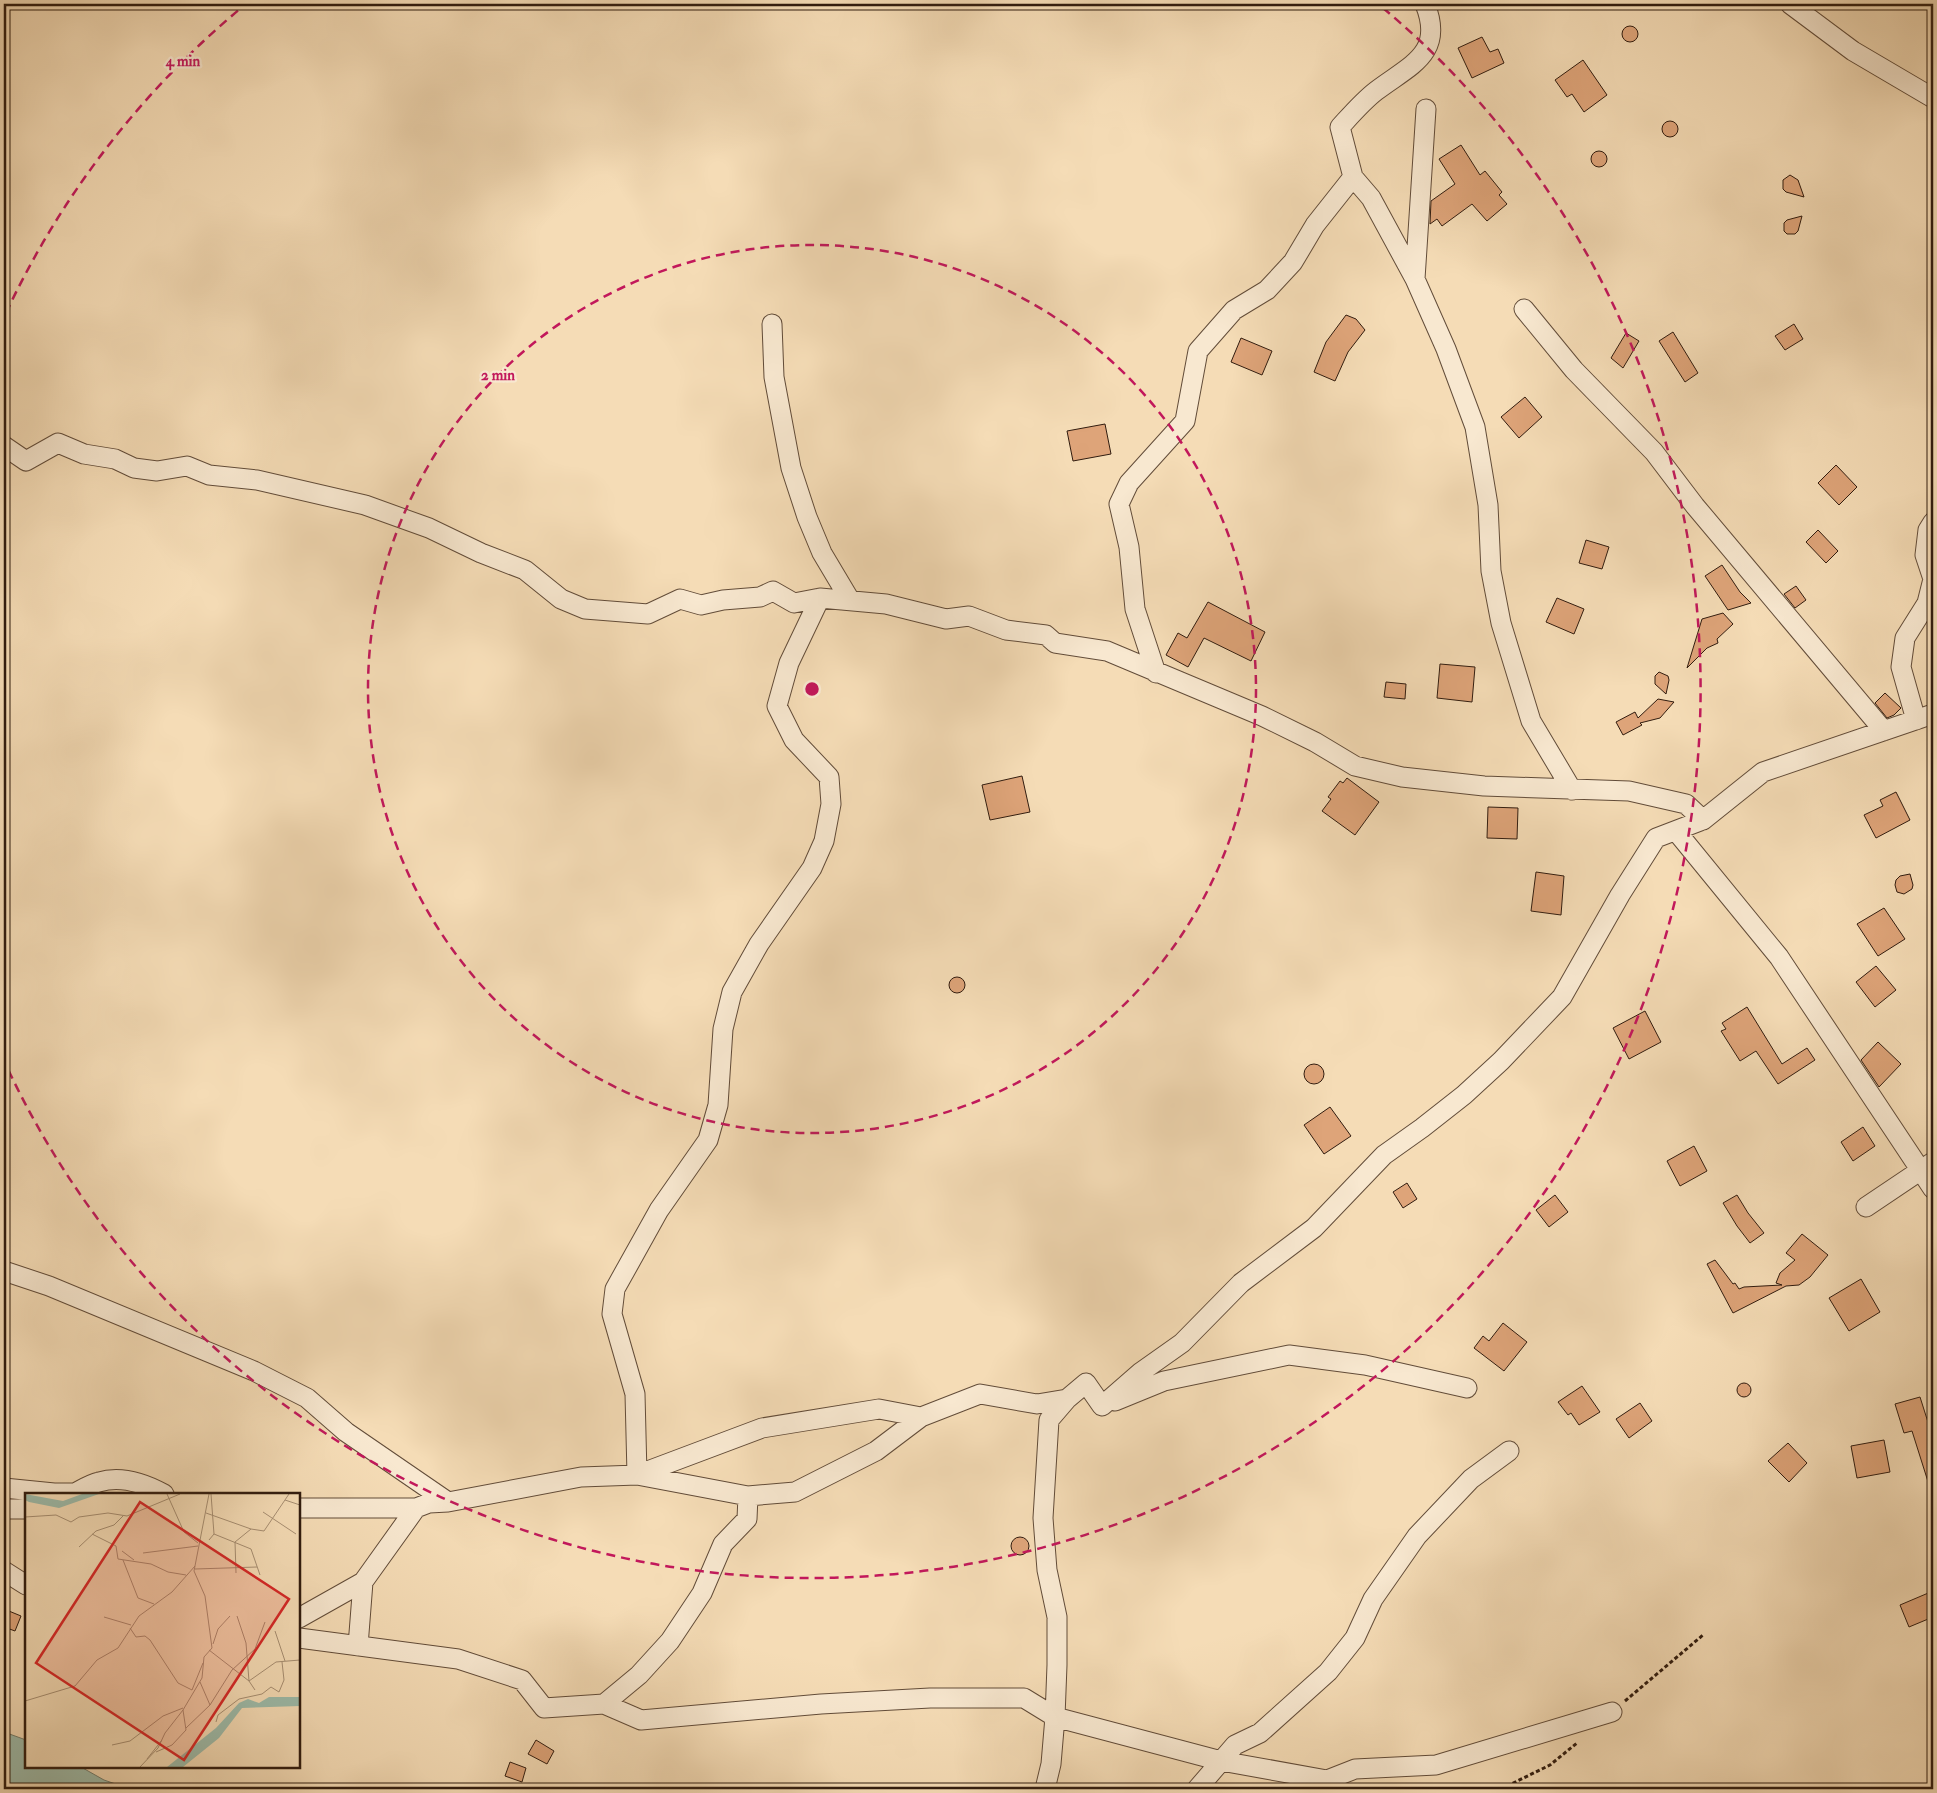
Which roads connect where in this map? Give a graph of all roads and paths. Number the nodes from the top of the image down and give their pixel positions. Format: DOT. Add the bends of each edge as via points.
graph roads {
  1 [pos="1425,4"];
  2 [pos="1790,4"];
  3 [pos="1933,98"];
  4 [pos="1426,110"];
  5 [pos="1352,177"];
  6 [pos="1415,279"];
  7 [pos="1524,308"];
  8 [pos="772,324"];
  9 [pos="4,446"];
  10 [pos="1933,522"];
  11 [pos="820,598"];
  12 [pos="850,600"];
  13 [pos="1156,673"];
  14 [pos="1924,717"];
  15 [pos="1884,731"];
  16 [pos="1572,790"];
  17 [pos="1703,820"];
  18 [pos="1676,831"];
  19 [pos="1927,1166"];
  20 [pos="1933,1189"];
  21 [pos="1866,1207"];
  22 [pos="4,1271"];
  23 [pos="1467,1388"];
  24 [pos="1066,1399"];
  25 [pos="1102,1406"];
  26 [pos="921,1417"];
  27 [pos="1508,1450"];
  28 [pos="637,1475"];
  29 [pos="4,1488"];
  30 [pos="54,1493"];
  31 [pos="77,1493"];
  32 [pos="162,1493"];
  33 [pos="748,1496"];
  34 [pos="448,1502"];
  35 [pos="4,1508"];
  36 [pos="300,1508"];
  37 [pos="416,1508"];
  38 [pos="25,1510"];
  39 [pos="4,1571"];
  40 [pos="363,1582"];
  41 [pos="25,1583"];
  42 [pos="300,1617"];
  43 [pos="300,1638"];
  44 [pos="358,1646"];
  45 [pos="604,1704"];
  46 [pos="1612,1712"];
  47 [pos="1056,1717"];
  48 [pos="1221,1761"];
  49 [pos="1045,1789"];
  50 [pos="1197,1789"];
  1 -- 5 [label="street" via="1432,39 1424,55 1373,92 1340,127"];
  2 -- 3 [label="street" via="1853,51"];
  4 -- 6 [label="street"];
  5 -- 6 [label="street" via="1371,198"];
  5 -- 13 [label="street" via="1315,225 1292,262 1267,290 1234,310 1198,351 1185,420 1129,483 1119,504 1129,546 1135,609"];
  6 -- 16 [label="street" via="1475,427 1488,505 1491,571 1502,623 1531,721"];
  7 -- 15 [label="street" via="1574,370 1654,452 1695,506"];
  8 -- 12 [label="street" via="774,376 791,468 822,553"];
  9 -- 11 [label="street" via="26,461 58,444 84,454 115,459 134,468 157,471 187,466 209,475 257,480 365,506 429,528 525,570 561,599 585,609 648,614 680,599 701,605 760,597 773,591 794,603"];
  10 -- 14 [label="street" via="1928,530 1925,555 1933,579 1927,603 1904,638 1901,667"];
  11 -- 12 [label="street"];
  11 -- 28 [label="street" via="790,663 777,706 794,740 829,778 830,804 824,841 812,868 759,944 732,992 723,1029 718,1105 708,1140 658,1210 615,1289 612,1314 635,1394"];
  12 -- 13 [label="street" via="886,604 946,619 969,616 1006,630 1046,635 1055,643 1106,650"];
  13 -- 16 [label="street" via="1262,716 1355,766 1402,777 1484,786"];
  14 -- 15 [label="street"];
  15 -- 17 [label="street" via="1763,772"];
  16 -- 17 [label="street" via="1639,793 1686,804"];
  17 -- 18 [label="street"];
  18 -- 19 [label="street" via="1779,957"];
  18 -- 25 [label="street" via="1656,838 1562,997 1501,1061 1464,1095 1384,1155 1314,1228 1241,1283 1182,1343 1141,1372"];
  19 -- 20 [label="street"];
  19 -- 21 [label="street"];
  22 -- 34 [label="street" via="49,1286 245,1368 307,1398 346,1432"];
  23 -- 25 [label="street" via="1365,1365 1289,1355 1164,1381"];
  24 -- 25 [label="street" via="1086,1383"];
  24 -- 26 [label="street" via="1036,1404 980,1394"];
  24 -- 47 [label="street" via="1049,1420 1043,1518 1056,1617"];
  26 -- 28 [label="street" via="879,1409 762,1428"];
  26 -- 33 [label="street" via="876,1451 794,1492"];
  27 -- 48 [label="street" via="1471,1479 1417,1536 1373,1600 1355,1638 1328,1672 1260,1733 1235,1745"];
  28 -- 33 [label="street"];
  28 -- 34 [label="street" via="581,1477"];
  29 -- 30 [label="street"];
  31 -- 32 [label="street" via="98,1482 121,1479"];
  33 -- 45 [label="street" via="747,1519 723,1544 702,1594 670,1641 639,1675"];
  34 -- 37 [label="street" via="429,1503"];
  35 -- 38 [label="street"];
  36 -- 37 [label="street"];
  37 -- 40 [label="street"];
  39 -- 41 [label="street"];
  40 -- 42 [label="street"];
  40 -- 44 [label="street"];
  43 -- 44 [label="street"];
  44 -- 45 [label="street" via="458,1659 522,1680 544,1708"];
  45 -- 47 [label="street" via="641,1720 930,1698 1024,1698"];
  46 -- 48 [label="street" via="1436,1765 1355,1769 1327,1780"];
  47 -- 48 [label="street"];
  47 -- 49 [label="street"];
  48 -- 50 [label="street"];
}
